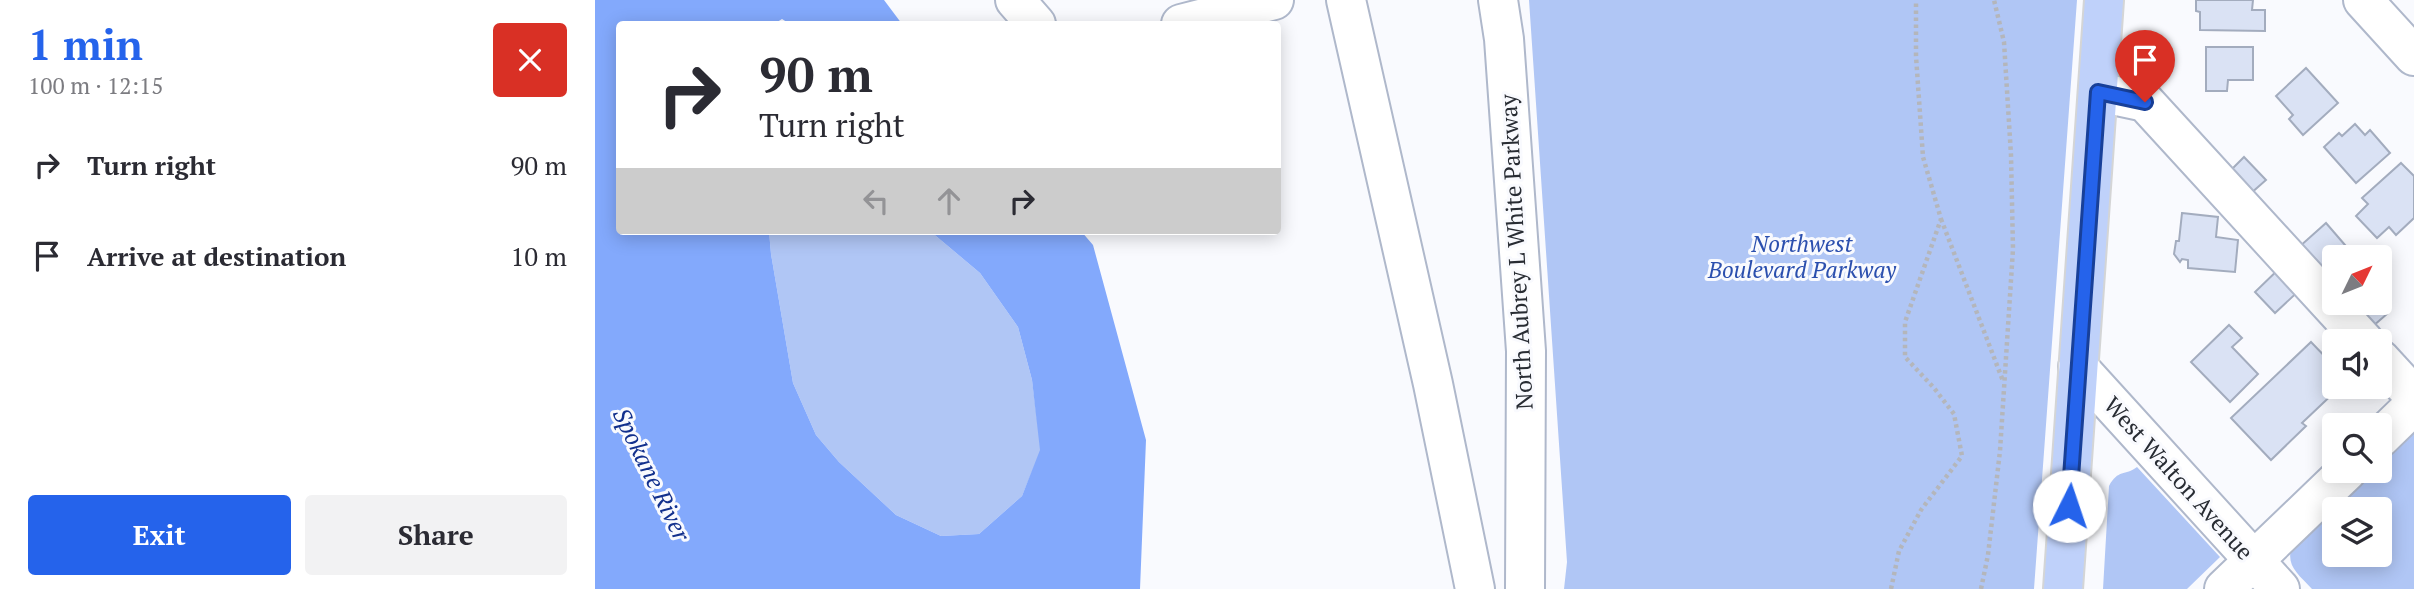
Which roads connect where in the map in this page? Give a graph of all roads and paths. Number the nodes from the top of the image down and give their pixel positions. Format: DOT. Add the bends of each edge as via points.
graph roads {
  1 [pos="1014,0"];
  2 [pos="1274,0"];
  3 [pos="1346,0"];
  4 [pos="1498,0"];
  5 [pos="1916,0"];
  6 [pos="1994,0"];
  7 [pos="2104,0"];
  8 [pos="2363,0"];
  9 [pos="1033,21"];
  10 [pos="1193,21"];
  11 [pos="2414,56"];
  12 [pos="2098,92"];
  13 [pos="1941,219"];
  14 [pos="2353,329"];
  15 [pos="2078,367"];
  16 [pos="2392,372"];
  17 [pos="2005,385"];
  18 [pos="2414,396"];
  19 [pos="2414,405"];
  20 [pos="2392,426"];
  21 [pos="2335,483"];
  22 [pos="2254,561"];
  23 [pos="1475,589"];
  24 [pos="1525,589"];
  25 [pos="1891,589"];
  26 [pos="1981,589"];
  27 [pos="2063,589"];
  28 [pos="2224,589"];
  29 [pos="2280,589"];
  1 -- 9 [label="street"];
  2 -- 10 [label="street"];
  3 -- 23 [label="street"];
  4 -- 24 [label="street, North Aubrey L White Parkway" via="1526,351"];
  5 -- 13 [label="path" via="1923,157"];
  6 -- 17 [label="path" via="2004,42 2011,155 2013,249"];
  7 -- 12 [label="main road"];
  8 -- 11 [label="street"];
  12 -- 14 [label="street" via="2145,102"];
  12 -- 15 [label="main road"];
  13 -- 17 [label="path"];
  13 -- 25 [label="path" via="1905,322 1905,357 1954,414 1962,456 1904,541"];
  15 -- 22 [label="street, West Walton Avenue"];
  15 -- 27 [label="main road"];
  16 -- 18 [label="street"];
  17 -- 26 [label="path"];
  19 -- 20 [label="street"];
  21 -- 22 [label="street"];
  22 -- 28 [label="street"];
  22 -- 29 [label="street, West Walton Avenue"];
}
